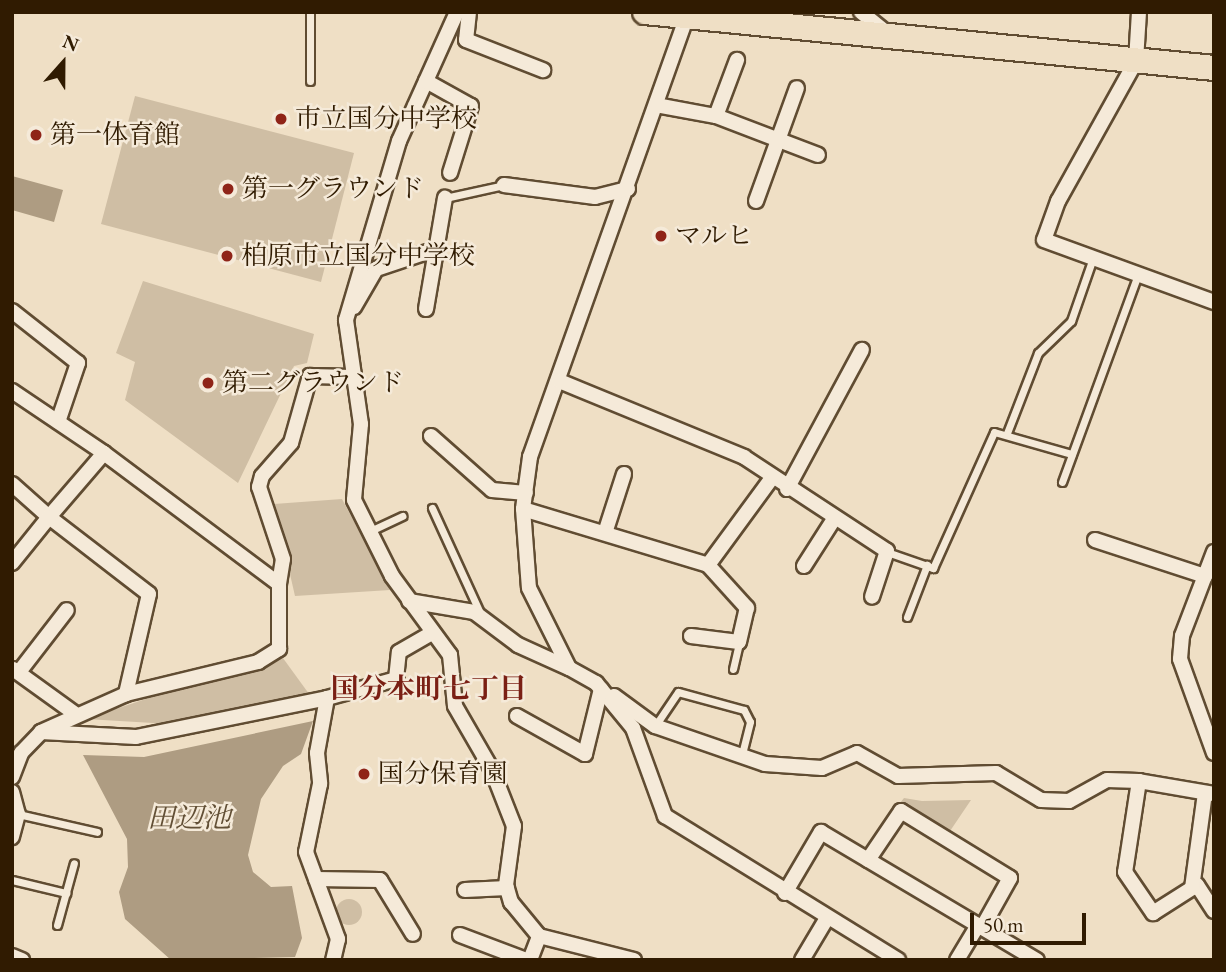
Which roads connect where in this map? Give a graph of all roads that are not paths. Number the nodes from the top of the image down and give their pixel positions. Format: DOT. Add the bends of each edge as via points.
graph roads {
  1 [pos="310,12"];
  2 [pos="457,12"];
  3 [pos="469,12"];
  4 [pos="645,12"];
  5 [pos="861,12"];
  6 [pos="1139,12"];
  7 [pos="687,16"];
  8 [pos="747,17"];
  9 [pos="891,36"];
  10 [pos="737,60"];
  11 [pos="1136,61"];
  12 [pos="1214,68"];
  13 [pos="543,70"];
  14 [pos="310,81"];
  15 [pos="426,81"];
  16 [pos="797,88"];
  17 [pos="656,105"];
  18 [pos="716,116"];
  19 [pos="781,141"];
  20 [pos="818,155"];
  21 [pos="450,173"];
  22 [pos="504,186"];
  23 [pos="628,188"];
  24 [pos="445,198"];
  25 [pos="756,201"];
  26 [pos="436,250"];
  27 [pos="1093,258"];
  28 [pos="1138,274"];
  29 [pos="1214,302"];
  30 [pos="425,309"];
  31 [pos="12,311"];
  32 [pos="346,320"];
  33 [pos="862,350"];
  34 [pos="352,377"];
  35 [pos="559,381"];
  36 [pos="12,391"];
  37 [pos="58,422"];
  38 [pos="1007,433"];
  39 [pos="431,436"];
  40 [pos="104,453"];
  41 [pos="1072,454"];
  42 [pos="624,474"];
  43 [pos="772,478"];
  44 [pos="1062,482"];
  45 [pos="12,484"];
  46 [pos="787,489"];
  47 [pos="526,493"];
  48 [pos="432,508"];
  49 [pos="523,509"];
  50 [pos="403,516"];
  51 [pos="49,517"];
  52 [pos="834,519"];
  53 [pos="368,532"];
  54 [pos="605,533"];
  55 [pos="1095,540"];
  56 [pos="887,551"];
  57 [pos="1214,552"];
  58 [pos="12,563"];
  59 [pos="708,565"];
  60 [pos="927,565"];
  61 [pos="804,566"];
  62 [pos="1205,576"];
  63 [pos="279,584"];
  64 [pos="872,597"];
  65 [pos="409,601"];
  66 [pos="67,610"];
  67 [pos="481,616"];
  68 [pos="907,617"];
  69 [pos="430,634"];
  70 [pos="691,636"];
  71 [pos="739,642"];
  72 [pos="569,668"];
  73 [pos="733,669"];
  74 [pos="15,670"];
  75 [pos="598,686"];
  76 [pos="126,694"];
  77 [pos="327,698"];
  78 [pos="74,713"];
  79 [pos="517,716"];
  80 [pos="656,726"];
  81 [pos="41,732"];
  82 [pos="1214,753"];
  83 [pos="741,757"];
  84 [pos="13,769"];
  85 [pos="1139,781"];
  86 [pos="12,792"];
  87 [pos="1210,794"];
  88 [pos="18,814"];
  89 [pos="97,832"];
  90 [pos="12,837"];
  91 [pos="868,860"];
  92 [pos="74,863"];
  93 [pos="316,879"];
  94 [pos="12,880"];
  95 [pos="507,888"];
  96 [pos="1192,888"];
  97 [pos="465,890"];
  98 [pos="66,893"];
  99 [pos="785,893"];
  100 [pos="1214,911"];
  101 [pos="827,918"];
  102 [pos="57,925"];
  103 [pos="980,927"];
  104 [pos="413,934"];
  105 [pos="460,935"];
  106 [pos="539,936"];
  107 [pos="12,956"];
  108 [pos="22,960"];
  109 [pos="334,960"];
  110 [pos="528,960"];
  111 [pos="634,960"];
  112 [pos="802,960"];
  113 [pos="898,960"];
  114 [pos="957,960"];
  115 [pos="1037,960"];
  1 -- 14 [label="lane"];
  2 -- 15 [label="street"];
  3 -- 13 [label="street" via="466,40"];
  4 -- 7 [label="highway"];
  5 -- 9 [label="street"];
  6 -- 11 [label="street"];
  7 -- 8 [label="highway"];
  7 -- 17 [label="street"];
  8 -- 9 [label="highway"];
  9 -- 11 [label="highway"];
  10 -- 18 [label="street"];
  11 -- 12 [label="highway"];
  11 -- 27 [label="street" via="1058,201 1044,240"];
  15 -- 21 [label="street" via="471,106"];
  15 -- 32 [label="street" via="399,141"];
  16 -- 19 [label="street"];
  17 -- 18 [label="street"];
  17 -- 23 [label="street"];
  18 -- 19 [label="street"];
  19 -- 20 [label="street"];
  19 -- 25 [label="street"];
  22 -- 23 [label="street" via="595,197"];
  22 -- 24 [label="lane"];
  23 -- 35 [label="street"];
  24 -- 26 [label="street"];
  26 -- 30 [label="street"];
  26 -- 32 [label="street" via="376,269"];
  27 -- 28 [label="street"];
  27 -- 38 [label="lane" via="1072,321 1038,353"];
  28 -- 29 [label="street"];
  28 -- 41 [label="lane"];
  31 -- 37 [label="street" via="78,363"];
  32 -- 34 [label="street"];
  33 -- 46 [label="street"];
  34 -- 53 [label="street" via="361,424 354,500"];
  34 -- 63 [label="street" via="310,376 291,443 262,475 259,486 283,559"];
  35 -- 43 [label="street" via="744,457"];
  35 -- 47 [label="street" via="530,457"];
  36 -- 37 [label="street"];
  37 -- 40 [label="street"];
  38 -- 41 [label="lane"];
  38 -- 60 [label="lane" via="994,432 933,568"];
  39 -- 47 [label="street" via="492,490"];
  40 -- 51 [label="street"];
  40 -- 63 [label="street"];
  41 -- 44 [label="lane"];
  42 -- 54 [label="street"];
  43 -- 46 [label="street"];
  43 -- 59 [label="street"];
  45 -- 51 [label="street"];
  46 -- 52 [label="street"];
  47 -- 49 [label="street"];
  48 -- 67 [label="lane"];
  49 -- 54 [label="street"];
  49 -- 72 [label="street" via="529,588"];
  50 -- 53 [label="lane"];
  51 -- 58 [label="street"];
  51 -- 76 [label="street" via="149,594"];
  52 -- 56 [label="street"];
  52 -- 61 [label="street"];
  53 -- 65 [label="street"];
  54 -- 59 [label="street"];
  55 -- 62 [label="street"];
  56 -- 60 [label="lane"];
  56 -- 64 [label="street"];
  57 -- 62 [label="street"];
  59 -- 71 [label="street" via="747,608"];
  60 -- 68 [label="lane"];
  62 -- 82 [label="street" via="1180,659"];
  63 -- 76 [label="street" via="279,649 258,663"];
  65 -- 67 [label="street" via="456,606"];
  65 -- 69 [label="street"];
  66 -- 74 [label="street"];
  67 -- 72 [label="street" via="518,645"];
  69 -- 77 [label="street" via="399,652 396,679"];
  69 -- 95 [label="street" via="450,655 455,706 492,770 514,826"];
  70 -- 71 [label="street"];
  71 -- 73 [label="lane"];
  72 -- 75 [label="street"];
  74 -- 78 [label="street"];
  75 -- 79 [label="street" via="585,754"];
  75 -- 80 [label="street"];
  75 -- 99 [label="street" via="633,727 665,816"];
  76 -- 78 [label="street"];
  77 -- 81 [label="street" via="136,737"];
  77 -- 93 [label="street" via="317,753 320,784 306,852"];
  78 -- 81 [label="street"];
  80 -- 83 [label="street"];
  80 -- 83 [label="lane" via="678,692 744,710 750,722"];
  81 -- 84 [label="street"];
  83 -- 85 [label="street" via="822,768 857,753 898,776 996,772 1041,800 1069,801 1107,780"];
  85 -- 87 [label="street"];
  85 -- 96 [label="street" via="1125,872 1153,912"];
  86 -- 88 [label="street"];
  87 -- 96 [label="street"];
  88 -- 89 [label="lane"];
  88 -- 90 [label="street"];
  91 -- 99 [label="street" via="821,832"];
  91 -- 103 [label="street"];
  91 -- 103 [label="street" via="901,811 1010,878"];
  92 -- 98 [label="lane"];
  93 -- 104 [label="street" via="380,880"];
  93 -- 109 [label="street" via="338,939"];
  94 -- 98 [label="lane"];
  95 -- 97 [label="street"];
  95 -- 106 [label="street"];
  96 -- 100 [label="street"];
  98 -- 102 [label="lane"];
  99 -- 101 [label="street"];
  101 -- 112 [label="street"];
  101 -- 113 [label="street"];
  103 -- 114 [label="street"];
  103 -- 115 [label="street"];
  105 -- 110 [label="street"];
  106 -- 110 [label="street"];
  106 -- 111 [label="street"];
  107 -- 108 [label="street"];
}
